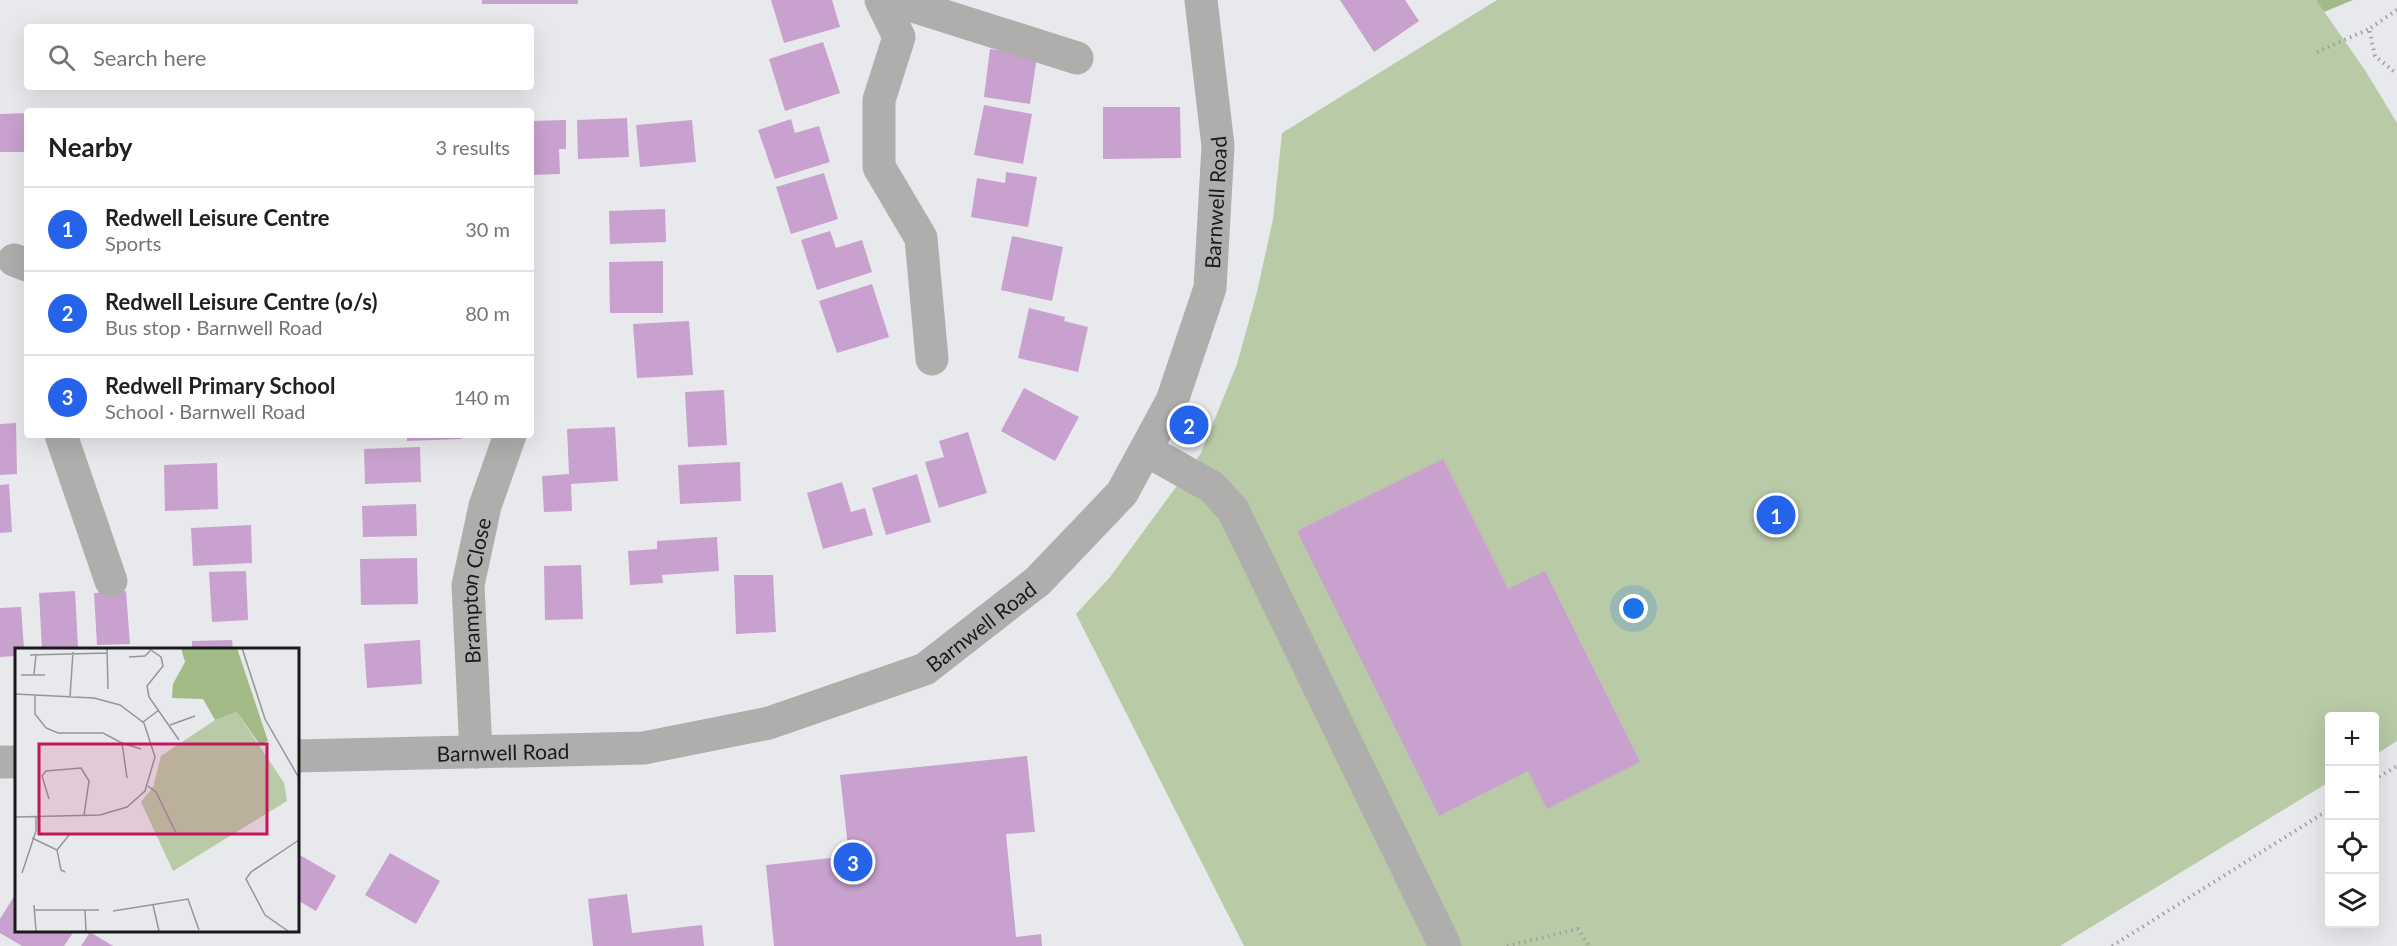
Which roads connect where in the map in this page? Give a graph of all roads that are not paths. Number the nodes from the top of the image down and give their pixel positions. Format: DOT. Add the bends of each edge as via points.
graph roads {
  1 [pos="881,0"];
  2 [pos="894,0"];
  3 [pos="1201,0"];
  4 [pos="1077,58"];
  5 [pos="932,359"];
  6 [pos="62,438"];
  7 [pos="509,438"];
  8 [pos="1146,450"];
  9 [pos="111,581"];
  10 [pos="476,752"];
  11 [pos="298,756"];
  12 [pos="1445,946"];
  1 -- 5 [label="street" via="899,37 879,100 879,167 921,238"];
  2 -- 4 [label="street"];
  3 -- 8 [label="street, Barnwell Road" via="1218,146 1210,288 1172,401"];
  6 -- 9 [label="street"];
  7 -- 10 [label="street, Brampton Close" via="485,506 468,585"];
  8 -- 10 [label="street, Barnwell Road" via="1122,493 1038,581 925,669 770,723 644,748"];
  8 -- 12 [label="street" via="1212,487 1233,510"];
  10 -- 11 [label="street, Barnwell Road"];
}
